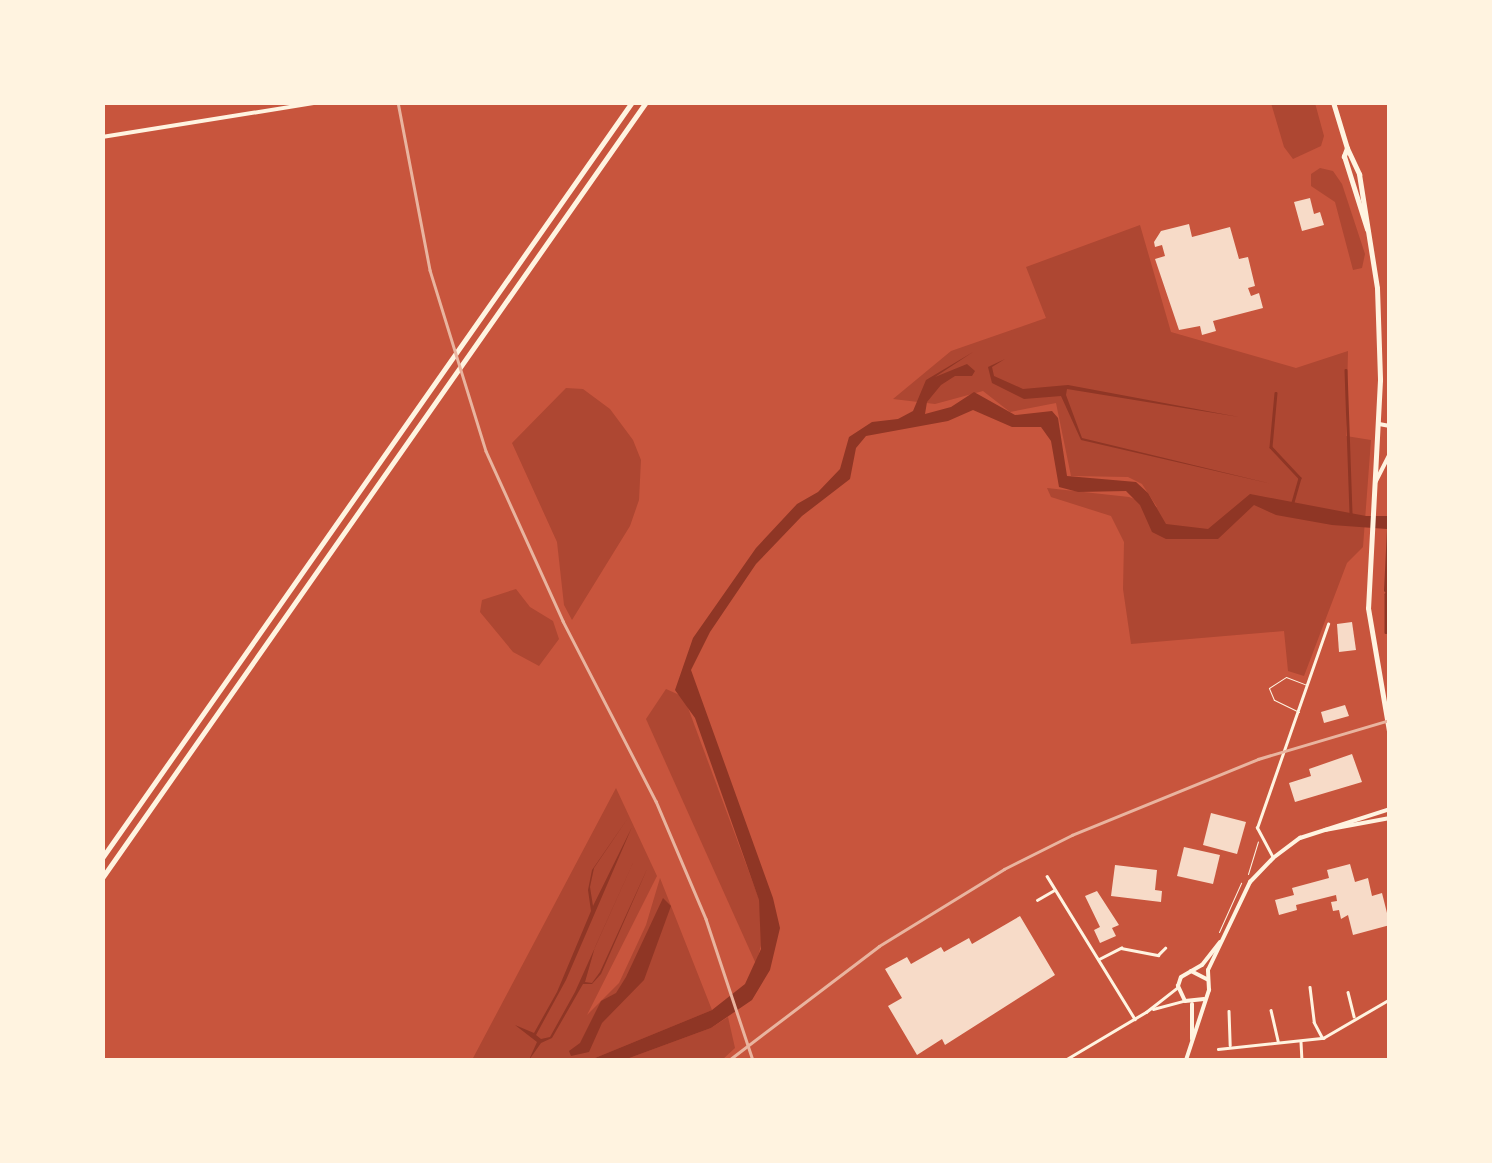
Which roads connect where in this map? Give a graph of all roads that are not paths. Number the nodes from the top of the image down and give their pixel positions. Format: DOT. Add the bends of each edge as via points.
graph roads {
  1 [pos="321,102"];
  2 [pos="632,102"];
  3 [pos="646,102"];
  4 [pos="1333,102"];
  5 [pos="102,137"];
  6 [pos="1379,424"];
  7 [pos="1390,426"];
  8 [pos="1378,434"];
  9 [pos="1390,436"];
  10 [pos="1390,454"];
  11 [pos="1376,483"];
  12 [pos="1328,624"];
  13 [pos="1307,686"];
  14 [pos="1299,712"];
  15 [pos="1390,736"];
  16 [pos="1390,809"];
  17 [pos="1390,818"];
  18 [pos="1311,834"];
  19 [pos="102,858"];
  20 [pos="1273,858"];
  21 [pos="1048,876"];
  22 [pos="102,878"];
  23 [pos="1055,889"];
  24 [pos="1037,900"];
  25 [pos="1219,939"];
  26 [pos="1165,948"];
  27 [pos="1098,960"];
  28 [pos="1191,971"];
  29 [pos="1207,979"];
  30 [pos="1178,986"];
  31 [pos="1310,987"];
  32 [pos="1348,992"];
  33 [pos="1204,999"];
  34 [pos="1390,999"];
  35 [pos="1185,1000"];
  36 [pos="1192,1003"];
  37 [pos="1271,1010"];
  38 [pos="1230,1011"];
  39 [pos="1146,1012"];
  40 [pos="1354,1018"];
  41 [pos="1135,1019"];
  42 [pos="1323,1038"];
  43 [pos="1301,1040"];
  44 [pos="1278,1042"];
  45 [pos="1230,1047"];
  46 [pos="1190,1048"];
  47 [pos="1218,1049"];
  48 [pos="1065,1060"];
  49 [pos="1186,1060"];
  50 [pos="1302,1060"];
  1 -- 5 [label="street"];
  2 -- 19 [label="highway"];
  3 -- 22 [label="highway"];
  4 -- 6 [label="highway" via="1373,246"];
  6 -- 7 [label="street"];
  6 -- 8 [label="highway"];
  8 -- 9 [label="street"];
  8 -- 11 [label="highway"];
  10 -- 11 [label="street"];
  11 -- 15 [label="highway" via="1369,620"];
  12 -- 13 [label="street"];
  13 -- 14 [label="street"];
  13 -- 14 [label="lane" via="1286,676 1269,688 1274,700"];
  14 -- 20 [label="street" via="1257,828"];
  16 -- 18 [label="street"];
  17 -- 18 [label="street"];
  18 -- 20 [label="street"];
  20 -- 25 [label="street" via="1243,893"];
  21 -- 23 [label="street"];
  23 -- 24 [label="street"];
  23 -- 27 [label="street"];
  25 -- 28 [label="street"];
  25 -- 29 [label="street"];
  26 -- 27 [label="street" via="1158,955 1120,948"];
  27 -- 41 [label="street"];
  28 -- 29 [label="street"];
  28 -- 30 [label="street"];
  29 -- 33 [label="street"];
  30 -- 35 [label="street"];
  30 -- 39 [label="street"];
  31 -- 42 [label="street"];
  32 -- 40 [label="street"];
  33 -- 36 [label="street"];
  33 -- 46 [label="street"];
  34 -- 40 [label="street"];
  35 -- 36 [label="street"];
  35 -- 39 [label="street"];
  36 -- 46 [label="street"];
  37 -- 44 [label="street"];
  38 -- 45 [label="street"];
  39 -- 41 [label="street"];
  40 -- 42 [label="street"];
  41 -- 48 [label="street"];
  42 -- 43 [label="street"];
  43 -- 44 [label="street"];
  43 -- 50 [label="street"];
  44 -- 45 [label="street"];
  45 -- 47 [label="street"];
  46 -- 49 [label="street"];
}
